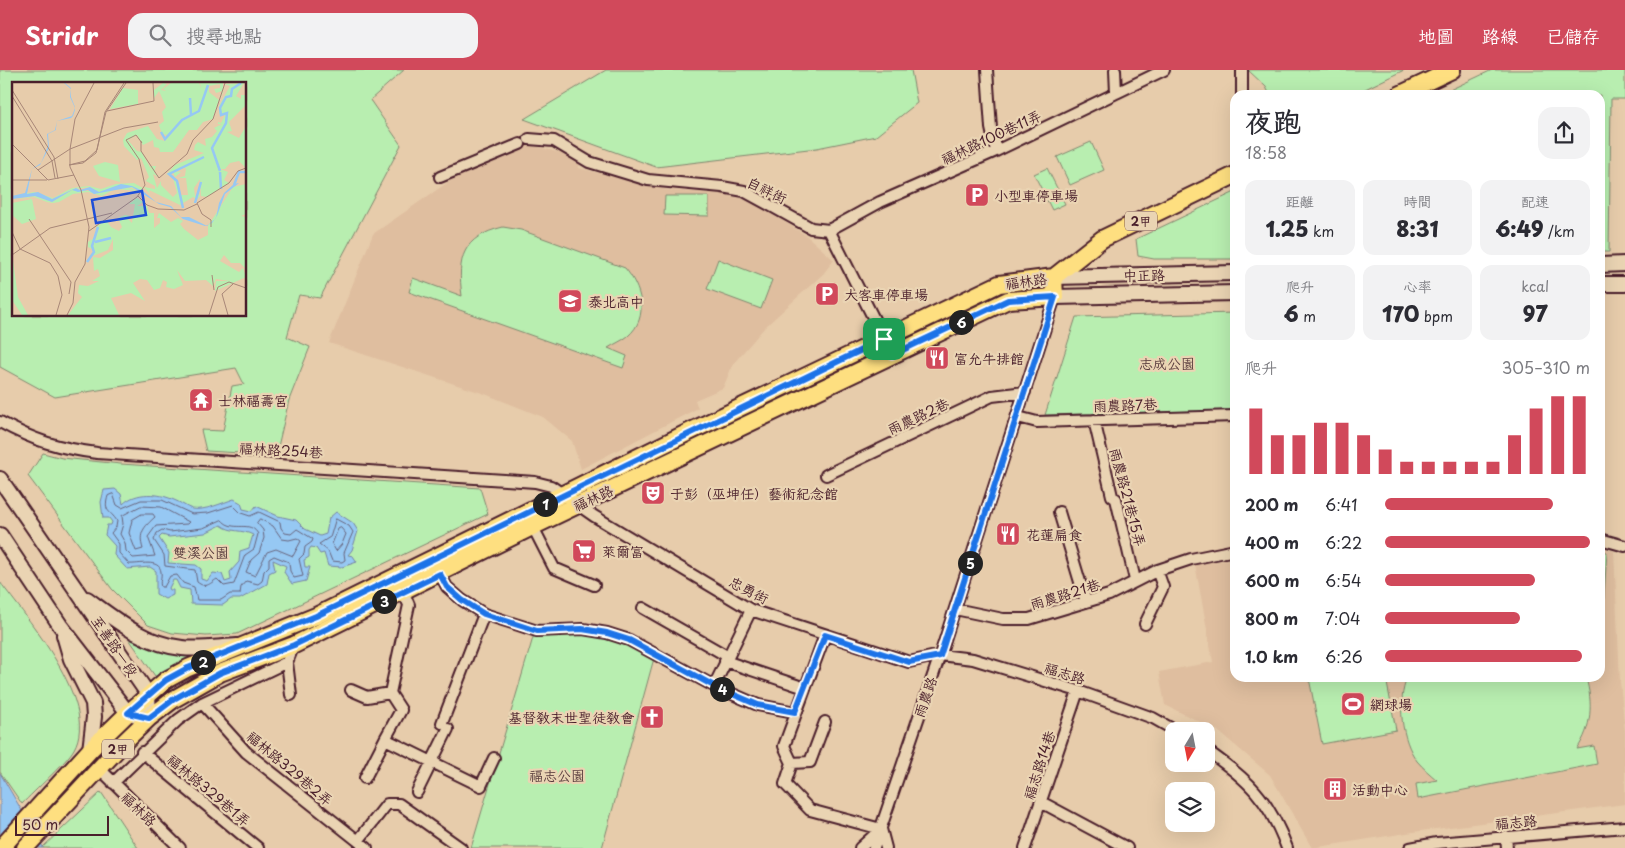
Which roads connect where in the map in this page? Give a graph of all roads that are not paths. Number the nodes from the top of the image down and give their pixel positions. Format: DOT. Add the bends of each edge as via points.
graph roads {
  1 [pos="987,70"];
  2 [pos="1115,70"];
  3 [pos="1164,70"];
  4 [pos="1242,70"];
  5 [pos="1452,70"];
  6 [pos="1242,90"];
  7 [pos="1410,90"];
  8 [pos="1116,93"];
  9 [pos="996,151"];
  10 [pos="440,177"];
  11 [pos="1230,177"];
  12 [pos="829,230"];
  13 [pos="1625,264"];
  14 [pos="1605,265"];
  15 [pos="1230,273"];
  16 [pos="1054,277"];
  17 [pos="1605,284"];
  18 [pos="1625,284"];
  19 [pos="1230,292"];
  20 [pos="1055,297"];
  21 [pos="884,339"];
  22 [pos="892,355"];
  23 [pos="1025,392"];
  24 [pos="1018,417"];
  25 [pos="1230,419"];
  26 [pos="1094,420"];
  27 [pos="0,422"];
  28 [pos="826,475"];
  29 [pos="0,479"];
  30 [pos="564,494"];
  31 [pos="578,505"];
  32 [pos="1059,512"];
  33 [pos="533,527"];
  34 [pos="0,535"];
  35 [pos="1605,540"];
  36 [pos="1625,546"];
  37 [pos="1230,551"];
  38 [pos="1157,570"];
  39 [pos="440,574"];
  40 [pos="1135,580"];
  41 [pos="594,585"];
  42 [pos="403,591"];
  43 [pos="80,594"];
  44 [pos="1086,602"];
  45 [pos="643,608"];
  46 [pos="955,609"];
  47 [pos="751,610"];
  48 [pos="484,614"];
  49 [pos="1145,624"];
  50 [pos="60,625"];
  51 [pos="825,635"];
  52 [pos="245,645"];
  53 [pos="294,645"];
  54 [pos="940,656"];
  55 [pos="726,658"];
  56 [pos="287,662"];
  57 [pos="714,686"];
  58 [pos="805,688"];
  59 [pos="351,690"];
  60 [pos="1078,691"];
  61 [pos="390,693"];
  62 [pos="148,694"];
  63 [pos="291,695"];
  64 [pos="202,703"];
  65 [pos="795,712"];
  66 [pos="128,713"];
  67 [pos="149,718"];
  68 [pos="825,722"];
  69 [pos="1165,725"];
  70 [pos="385,739"];
  71 [pos="90,750"];
  72 [pos="142,752"];
  73 [pos="1215,756"];
  74 [pos="494,758"];
  75 [pos="431,762"];
  76 [pos="792,764"];
  77 [pos="100,769"];
  78 [pos="365,778"];
  79 [pos="112,783"];
  80 [pos="416,792"];
  81 [pos="1041,802"];
  82 [pos="1625,826"];
  83 [pos="880,829"];
  84 [pos="1506,836"];
  85 [pos="358,841"];
  86 [pos="1,848"];
  87 [pos="25,848"];
  88 [pos="180,848"];
  89 [pos="258,848"];
  90 [pos="367,848"];
  91 [pos="461,848"];
  92 [pos="860,848"];
  93 [pos="874,848"];
  94 [pos="886,848"];
  95 [pos="1026,848"];
  96 [pos="1128,848"];
  97 [pos="1286,848"];
  98 [pos="1410,848"];
  99 [pos="1507,848"];
  1 -- 9 [label="street"];
  2 -- 8 [label="street"];
  3 -- 8 [label="street, 福林路100巷11弄"];
  4 -- 6 [label="street"];
  5 -- 7 [label="main road"];
  8 -- 9 [label="street, 福林路100巷11弄"];
  9 -- 12 [label="street, 福林路100巷11弄" via="880,202"];
  10 -- 12 [label="street, 自祥街" via="524,142 554,140 589,162 648,180 744,191 811,228"];
  11 -- 16 [label="main road, 福林路 / 2甲" via="1102,240"];
  12 -- 21 [label="street"];
  13 -- 14 [label="main road"];
  15 -- 16 [label="main road, 中正路"];
  16 -- 20 [label="main road, 雨農路"];
  16 -- 21 [label="main road, 福林路 / 2甲" via="999,284"];
  17 -- 18 [label="main road"];
  19 -- 20 [label="main road, 中正路"];
  20 -- 22 [label="main road, 福林路 / 2甲" via="1008,300"];
  20 -- 23 [label="street, 雨農路"];
  21 -- 22 [label="street"];
  21 -- 30 [label="main road, 福林路 / 2甲"];
  22 -- 31 [label="main road, 福林路 / 2甲"];
  23 -- 24 [label="street, 雨農路"];
  23 -- 28 [label="street, 雨農路2巷" via="992,396"];
  24 -- 26 [label="street, 雨農路7巷" via="1037,422"];
  24 -- 46 [label="street, 雨農路"];
  25 -- 26 [label="street, 雨農路7巷"];
  26 -- 40 [label="street, 雨農路21巷15弄"];
  27 -- 30 [label="street, 福林路254巷" via="22,435 63,448 98,453 535,482"];
  29 -- 43 [label="main road, 至善路一段"];
  30 -- 31 [label="street, 忠勇街"];
  30 -- 52 [label="main road, 福林路 / 2甲" via="324,611"];
  31 -- 33 [label="main road, 福林路 / 2甲"];
  31 -- 47 [label="street, 忠勇街"];
  32 -- 44 [label="street"];
  33 -- 39 [label="main road, 福林路 / 2甲"];
  33 -- 41 [label="street" via="554,568"];
  34 -- 50 [label="main road, 至善路一段"];
  35 -- 36 [label="street"];
  37 -- 38 [label="street, 雨農路21巷"];
  38 -- 40 [label="street, 雨農路21巷"];
  38 -- 49 [label="street" via="1162,587"];
  39 -- 42 [label="main road, 福林路 / 2甲"];
  39 -- 48 [label="street" via="447,587"];
  40 -- 44 [label="street, 雨農路21巷" via="1108,595"];
  42 -- 53 [label="main road, 福林路 / 2甲"];
  42 -- 61 [label="street" via="409,605"];
  43 -- 52 [label="main road" via="130,630 156,643 184,649"];
  43 -- 62 [label="main road, 至善路一段"];
  44 -- 46 [label="street, 雨農路21巷" via="1029,619 1003,619"];
  45 -- 55 [label="street"];
  46 -- 54 [label="street, 雨農路"];
  47 -- 51 [label="street, 忠勇街"];
  47 -- 55 [label="street"];
  48 -- 57 [label="street" via="537,631 582,629 607,633 655,653"];
  48 -- 75 [label="street"];
  50 -- 66 [label="main road, 至善路一段"];
  50 -- 71 [label="main road" via="71,659 93,703"];
  51 -- 54 [label="street, 忠勇街" via="909,662"];
  51 -- 58 [label="street"];
  52 -- 62 [label="main road, 福林路 / 2甲" via="188,668"];
  53 -- 56 [label="street"];
  53 -- 67 [label="main road, 福林路 / 2甲" via="220,673 174,699"];
  54 -- 60 [label="street, 福志路" via="973,660"];
  54 -- 83 [label="street, 雨農路"];
  55 -- 57 [label="street"];
  55 -- 58 [label="street"];
  56 -- 63 [label="street"];
  56 -- 64 [label="street"];
  57 -- 65 [label="street" via="758,705"];
  58 -- 65 [label="street"];
  59 -- 61 [label="street" via="367,697"];
  60 -- 69 [label="street, 福志路"];
  60 -- 81 [label="street, 福志路14巷"];
  61 -- 70 [label="street" via="401,710"];
  62 -- 66 [label="main road, 福林路 / 2甲"];
  62 -- 67 [label="main road"];
  64 -- 72 [label="street"];
  64 -- 85 [label="street, 福林路329巷2弄" via="246,752"];
  65 -- 76 [label="street" via="784,746"];
  66 -- 67 [label="main road"];
  66 -- 71 [label="main road, 福林路 / 2甲"];
  67 -- 77 [label="main road, 福林路 / 2甲"];
  68 -- 76 [label="street" via="810,762"];
  70 -- 75 [label="street"];
  70 -- 78 [label="street"];
  71 -- 86 [label="main road, 福林路 / 2甲"];
  72 -- 79 [label="street"];
  72 -- 89 [label="street, 福林路329巷1弄"];
  73 -- 97 [label="street" via="1261,796 1278,824"];
  74 -- 75 [label="street" via="481,786"];
  75 -- 80 [label="street"];
  76 -- 83 [label="street" via="785,784 810,810"];
  77 -- 79 [label="street, 福林路"];
  77 -- 87 [label="main road, 福林路 / 2甲"];
  79 -- 88 [label="street, 福林路"];
  81 -- 95 [label="street, 福志路14巷"];
  81 -- 96 [label="street"];
  82 -- 84 [label="street, 福志路"];
  83 -- 92 [label="street, 雨農路"];
  83 -- 93 [label="street, 雨農路"];
  83 -- 94 [label="street"];
  84 -- 98 [label="street, 福志路"];
  84 -- 99 [label="street"];
  85 -- 90 [label="street, 福林路329巷2弄"];
  85 -- 91 [label="street" via="387,804 392,803 399,804"];
}
